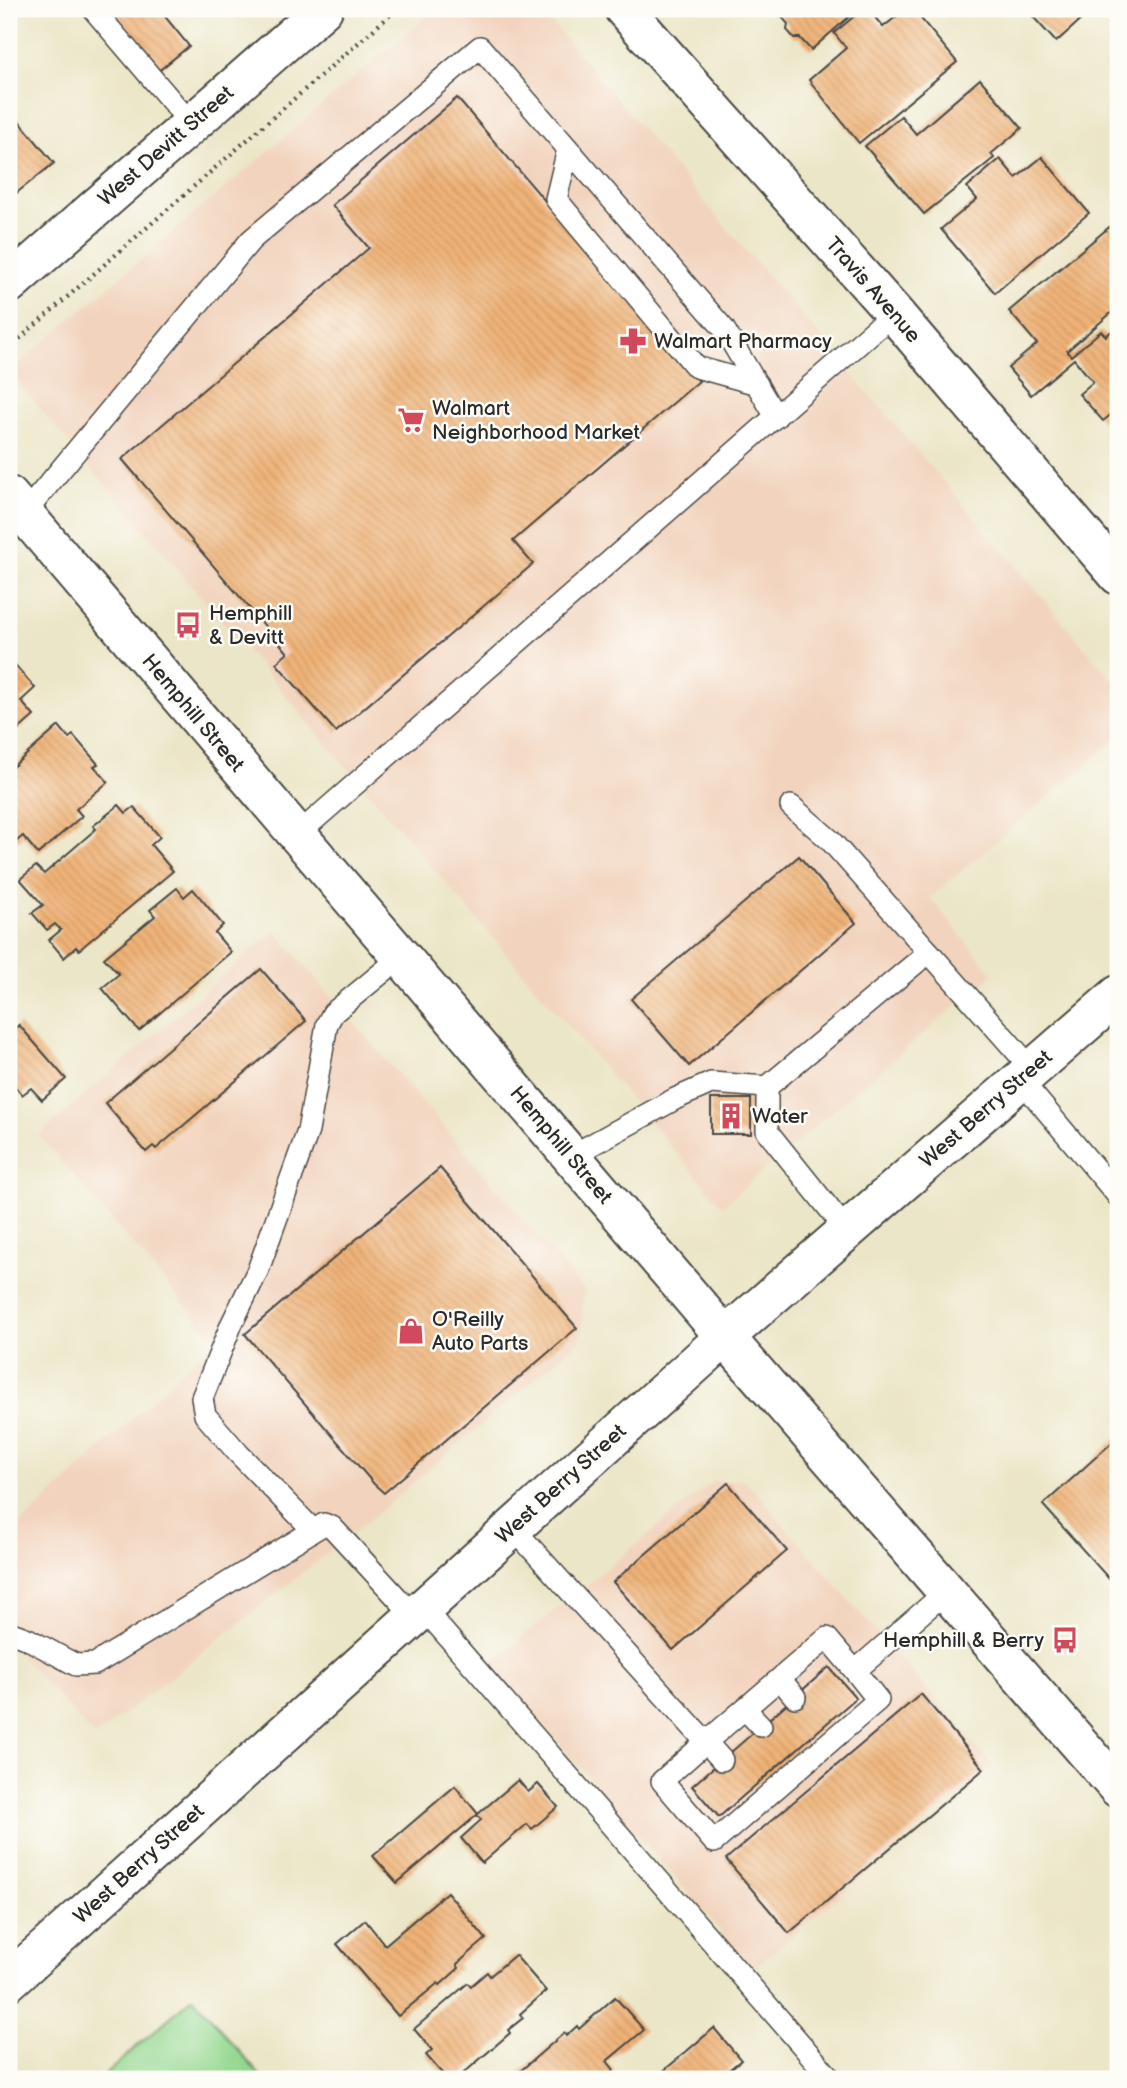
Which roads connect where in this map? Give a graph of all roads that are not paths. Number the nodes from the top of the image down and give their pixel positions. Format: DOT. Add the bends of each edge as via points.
graph roads {
  1 [pos="93,9"];
  2 [pos="323,9"];
  3 [pos="624,9"];
  4 [pos="191,124"];
  5 [pos="568,149"];
  6 [pos="9,284"];
  7 [pos="894,313"];
  8 [pos="757,384"];
  9 [pos="776,417"];
  10 [pos="16,505"];
  11 [pos="1118,575"];
  12 [pos="791,806"];
  13 [pos="297,835"];
  14 [pos="929,952"];
  15 [pos="401,957"];
  16 [pos="1118,995"];
  17 [pos="1026,1074"];
  18 [pos="767,1087"];
  19 [pos="571,1156"];
  20 [pos="1118,1196"];
  21 [pos="847,1231"];
  22 [pos="724,1337"];
  23 [pos="312,1528"];
  24 [pos="513,1528"];
  25 [pos="947,1591"];
  26 [pos="419,1612"];
  27 [pos="9,1632"];
  28 [pos="855,1671"];
  29 [pos="780,1679"];
  30 [pos="795,1697"];
  31 [pos="745,1709"];
  32 [pos="761,1726"];
  33 [pos="706,1742"];
  34 [pos="722,1760"];
  35 [pos="1118,1788"];
  36 [pos="9,1981"];
  37 [pos="831,2079"];
  1 -- 4 [label="lane"];
  2 -- 4 [label="main road, West Devitt Street"];
  3 -- 7 [label="main road, Travis Avenue"];
  4 -- 6 [label="main road, West Devitt Street"];
  5 -- 8 [label="lane" via="724,329"];
  5 -- 8 [label="lane" via="556,200 696,367"];
  5 -- 10 [label="lane" via="480,47 251,240"];
  7 -- 9 [label="lane"];
  7 -- 11 [label="main road, Travis Avenue"];
  8 -- 9 [label="lane"];
  9 -- 13 [label="lane"];
  10 -- 13 [label="main road, Hemphill Street"];
  12 -- 14 [label="lane" via="830,840"];
  13 -- 15 [label="main road, Hemphill Street"];
  14 -- 17 [label="lane"];
  14 -- 18 [label="lane"];
  15 -- 19 [label="main road, Hemphill Street"];
  15 -- 23 [label="lane" via="333,1013 327,1024 308,1131 258,1270 202,1398 205,1415"];
  16 -- 17 [label="main road, West Berry Street"];
  17 -- 20 [label="lane"];
  17 -- 21 [label="main road, West Berry Street"];
  18 -- 19 [label="lane" via="711,1083"];
  18 -- 21 [label="lane" via="767,1131"];
  19 -- 22 [label="main road, Hemphill Street"];
  21 -- 22 [label="main road, West Berry Street"];
  22 -- 24 [label="main road, West Berry Street"];
  22 -- 25 [label="main road, Hemphill Street"];
  23 -- 26 [label="lane" via="332,1527"];
  23 -- 27 [label="lane" via="95,1664 76,1665"];
  24 -- 26 [label="main road, West Berry Street"];
  24 -- 33 [label="lane"];
  25 -- 28 [label="lane"];
  25 -- 35 [label="main road, Hemphill Street"];
  26 -- 36 [label="main road, West Berry Street"];
  26 -- 37 [label="lane"];
  28 -- 29 [label="lane" via="827,1638"];
  28 -- 33 [label="lane" via="878,1700 826,1734 754,1796 714,1842 662,1781"];
  29 -- 30 [label="lane"];
  29 -- 31 [label="lane"];
  31 -- 32 [label="lane"];
  31 -- 33 [label="lane"];
  33 -- 34 [label="lane"];
}
